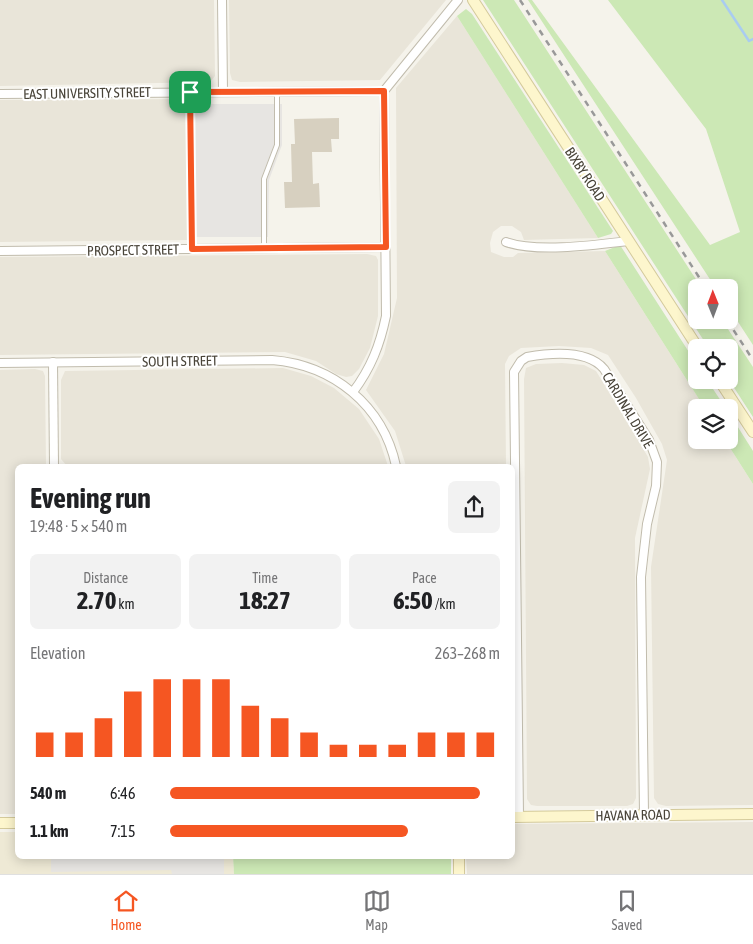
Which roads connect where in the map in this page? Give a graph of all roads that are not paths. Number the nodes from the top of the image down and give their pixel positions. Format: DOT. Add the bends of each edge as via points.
graph roads {
  1 [pos="222,0"];
  2 [pos="458,0"];
  3 [pos="473,0"];
  4 [pos="223,91"];
  5 [pos="277,91"];
  6 [pos="384,91"];
  7 [pos="190,92"];
  8 [pos="0,94"];
  9 [pos="629,241"];
  10 [pos="506,242"];
  11 [pos="386,247"];
  12 [pos="264,248"];
  13 [pos="192,249"];
  14 [pos="0,251"];
  15 [pos="692,339"];
  16 [pos="53,362"];
  17 [pos="0,363"];
  18 [pos="725,389"];
  19 [pos="353,392"];
  20 [pos="753,432"];
  21 [pos="54,464"];
  22 [pos="395,464"];
  23 [pos="514,464"];
  24 [pos="515,702"];
  25 [pos="644,814"];
  26 [pos="753,814"];
  27 [pos="516,817"];
  28 [pos="0,823"];
  29 [pos="15,823"];
  30 [pos="459,859"];
  31 [pos="459,874"];
  1 -- 4 [label="street"];
  2 -- 6 [label="street"];
  3 -- 9 [label="main road, BIXBY ROAD"];
  4 -- 5 [label="street, EAST UNIVERSITY STREET"];
  4 -- 7 [label="street, EAST UNIVERSITY STREET"];
  5 -- 6 [label="street, EAST UNIVERSITY STREET"];
  5 -- 12 [label="lane" via="277,145 264,179"];
  6 -- 11 [label="street"];
  7 -- 8 [label="street, EAST UNIVERSITY STREET"];
  7 -- 13 [label="lane"];
  9 -- 10 [label="street" via="524,246"];
  9 -- 15 [label="main road, BIXBY ROAD"];
  11 -- 12 [label="street, PROSPECT STREET"];
  11 -- 19 [label="street" via="387,297 382,336 370,368"];
  12 -- 13 [label="street, PROSPECT STREET"];
  13 -- 14 [label="street, PROSPECT STREET"];
  16 -- 17 [label="street, SOUTH STREET"];
  16 -- 19 [label="street, SOUTH STREET" via="285,361 319,371"];
  16 -- 21 [label="street"];
  18 -- 20 [label="main road"];
  19 -- 22 [label="street, SOUTH STREET" via="379,422"];
  23 -- 25 [label="street, CARDINAL DRIVE" via="514,372 527,357 586,356 604,369 649,440 656,462 656,486 647,524 641,577"];
  24 -- 27 [label="street, CARDINAL DRIVE"];
  25 -- 26 [label="main road, HAVANA ROAD"];
  25 -- 27 [label="main road, HAVANA ROAD"];
  28 -- 29 [label="main road"];
  30 -- 31 [label="main road"];
}
